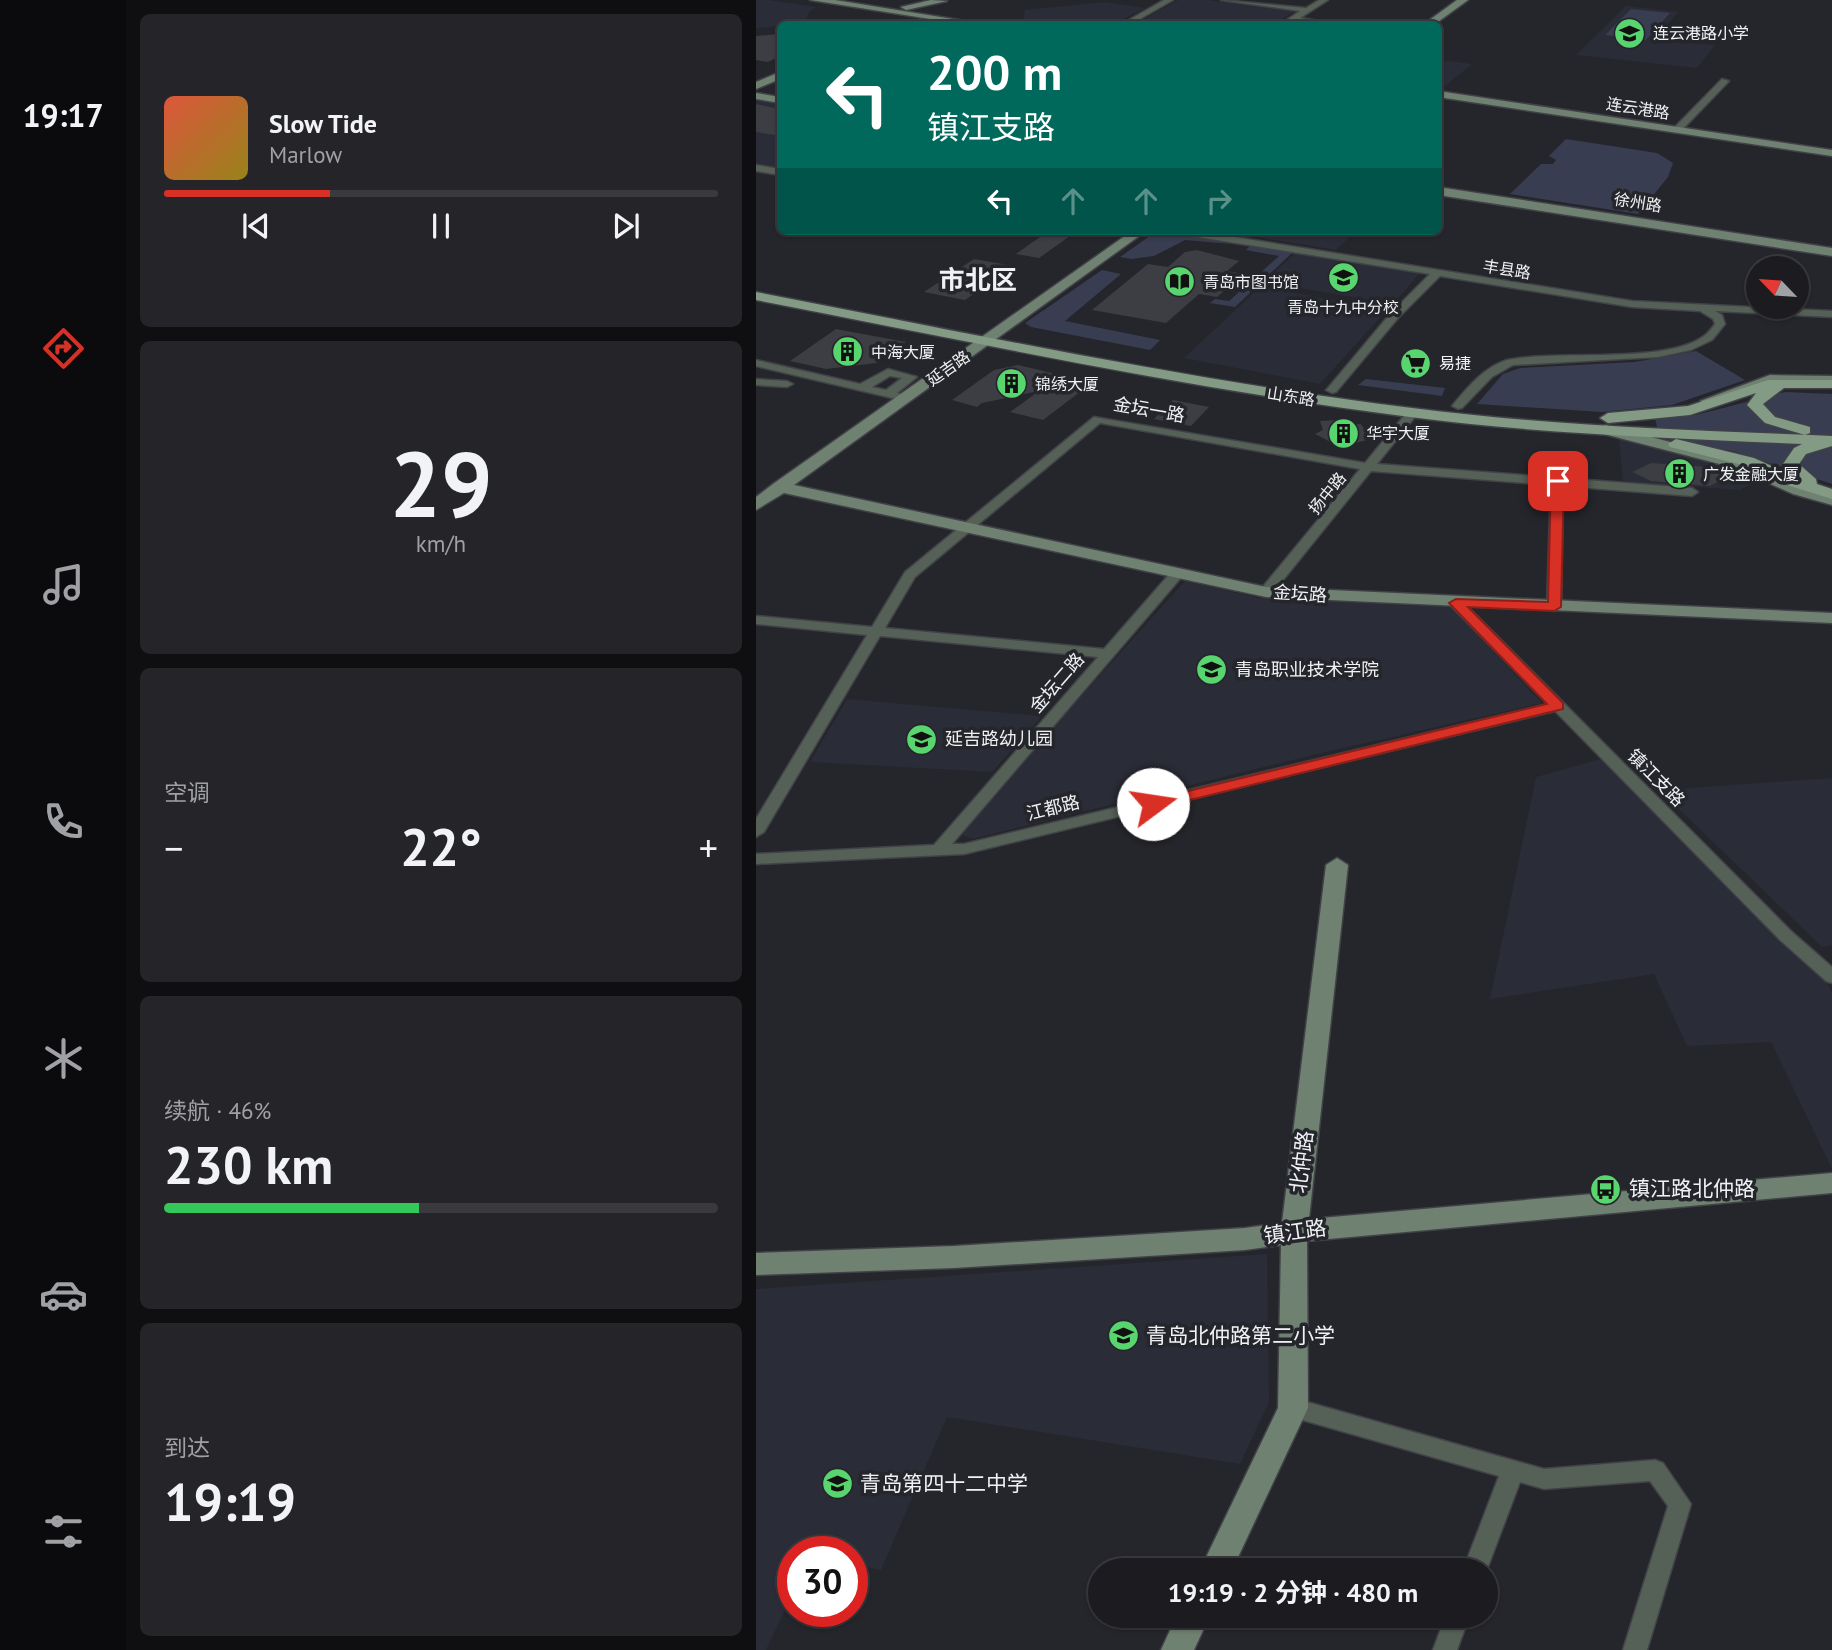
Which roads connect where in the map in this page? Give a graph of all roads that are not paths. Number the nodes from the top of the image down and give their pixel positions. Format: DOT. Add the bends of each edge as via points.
graph roads {
  1 [pos="815,0"];
  2 [pos="1169,0"];
  3 [pos="1226,0"];
  4 [pos="1324,0"];
  5 [pos="1463,0"];
  6 [pos="946,1"];
  7 [pos="867,8"];
  8 [pos="1307,10"];
  9 [pos="915,15"];
  10 [pos="1293,19"];
  11 [pos="893,21"];
  12 [pos="898,21"];
  13 [pos="906,21"];
  14 [pos="924,21"];
  15 [pos="956,21"];
  16 [pos="1131,21"];
  17 [pos="1289,21"];
  18 [pos="1310,21"];
  19 [pos="1433,21"];
  20 [pos="777,76"];
  21 [pos="1725,81"];
  22 [pos="777,84"];
  23 [pos="756,86"];
  24 [pos="756,94"];
  25 [pos="1442,95"];
  26 [pos="777,99"];
  27 [pos="1677,130"];
  28 [pos="1832,153"];
  29 [pos="756,167"];
  30 [pos="777,171"];
  31 [pos="1442,192"];
  32 [pos="1134,235"];
  33 [pos="1203,235"];
  34 [pos="1832,252"];
  35 [pos="1436,274"];
  36 [pos="756,285"];
  37 [pos="756,296"];
  38 [pos="1705,310"];
  39 [pos="1832,314"];
  40 [pos="994,335"];
  41 [pos="758,373"];
  42 [pos="787,384"];
  43 [pos="1832,384"];
  44 [pos="862,388"];
  45 [pos="1332,390"];
  46 [pos="888,394"];
  47 [pos="905,398"];
  48 [pos="1458,406"];
  49 [pos="1412,413"];
  50 [pos="1655,415"];
  51 [pos="1605,424"];
  52 [pos="1826,436"];
  53 [pos="1369,467"];
  54 [pos="1558,481"];
  55 [pos="779,487"];
  56 [pos="1832,489"];
  57 [pos="1692,492"];
  58 [pos="1832,497"];
  59 [pos="756,505"];
  60 [pos="966,527"];
  61 [pos="1178,573"];
  62 [pos="1266,592"];
  63 [pos="1456,603"];
  64 [pos="1554,607"];
  65 [pos="1832,618"];
  66 [pos="756,620"];
  67 [pos="877,631"];
  68 [pos="1108,654"];
  69 [pos="1558,706"];
  70 [pos="756,832"];
  71 [pos="938,851"];
  72 [pos="756,859"];
  73 [pos="1337,865"];
  74 [pos="1832,977"];
  75 [pos="1832,1183"];
  76 [pos="1294,1232"];
  77 [pos="756,1265"];
  78 [pos="1293,1408"];
  79 [pos="1513,1470"];
  80 [pos="1222,1558"];
  81 [pos="1480,1558"];
  82 [pos="1188,1628"];
  83 [pos="1453,1628"];
  84 [pos="1177,1650"];
  85 [pos="1445,1650"];
  86 [pos="1634,1650"];
  1 -- 7 [label="street"];
  2 -- 16 [label="street"];
  3 -- 8 [label="street"];
  4 -- 8 [label="street"];
  5 -- 19 [label="street"];
  6 -- 7 [label="street"];
  6 -- 9 [label="street"];
  6 -- 15 [label="street" via="947,11"];
  7 -- 9 [label="street"];
  7 -- 11 [label="street" via="886,13"];
  8 -- 10 [label="street"];
  9 -- 12 [label="street"];
  9 -- 13 [label="street"];
  9 -- 15 [label="street"];
  10 -- 17 [label="street"];
  10 -- 18 [label="street"];
  14 -- 15 [label="street"];
  20 -- 23 [label="street"];
  21 -- 27 [label="street"];
  22 -- 24 [label="street"];
  24 -- 26 [label="street"];
  25 -- 27 [label="street, 连云港路"];
  27 -- 28 [label="street, 连云港路"];
  29 -- 30 [label="street"];
  31 -- 34 [label="street, 徐州路"];
  32 -- 40 [label="street, 延吉路"];
  33 -- 35 [label="street, 丰县路"];
  35 -- 38 [label="street, 丰县路" via="1632,304"];
  35 -- 45 [label="street"];
  36 -- 40 [label="main road, 山东路"];
  37 -- 40 [label="main road, 山东路"];
  38 -- 39 [label="street, 丰县路"];
  38 -- 48 [label="street" via="1718,317 1720,324 1711,338 1694,345 1602,360 1512,362 1496,368"];
  40 -- 45 [label="main road, 山东路"];
  40 -- 47 [label="street, 延吉路"];
  40 -- 49 [label="main road, 山东路" via="1209,382"];
  41 -- 42 [label="street"];
  41 -- 44 [label="street"];
  43 -- 50 [label="main road" via="1768,384 1690,410"];
  43 -- 50 [label="street" via="1770,379"];
  43 -- 52 [label="main road" via="1791,386 1762,395 1755,405 1770,420"];
  44 -- 46 [label="street"];
  44 -- 46 [label="street" via="888,372 911,377"];
  45 -- 48 [label="main road, 山东路"];
  46 -- 47 [label="street"];
  47 -- 55 [label="street, 延吉路"];
  48 -- 51 [label="main road, 山东路"];
  49 -- 51 [label="main road, 山东路"];
  49 -- 53 [label="street, 扬中路"];
  50 -- 51 [label="main road"];
  51 -- 52 [label="main road, 山东路"];
  51 -- 58 [label="main road" via="1748,461"];
  51 -- 58 [label="street" via="1741,465 1799,491"];
  52 -- 56 [label="main road" via="1800,451 1791,464 1800,476"];
  53 -- 54 [label="street, 金坛一路"];
  53 -- 60 [label="street, 金坛一路" via="1098,419"];
  53 -- 62 [label="street, 扬中路"];
  54 -- 57 [label="street, 金坛一路"];
  54 -- 64 [label="street"];
  55 -- 59 [label="street, 延吉路"];
  55 -- 60 [label="street, 金坛路"];
  60 -- 61 [label="street, 金坛路"];
  60 -- 67 [label="street, 金坛一路" via="910,575"];
  61 -- 62 [label="street, 金坛路"];
  61 -- 68 [label="street, 金坛二路"];
  62 -- 63 [label="street, 金坛路"];
  63 -- 64 [label="street, 金坛路"];
  63 -- 69 [label="street, 镇江支路"];
  64 -- 65 [label="street, 金坛路"];
  66 -- 67 [label="street"];
  67 -- 68 [label="street"];
  67 -- 70 [label="street, 金坛一路"];
  68 -- 71 [label="street, 金坛二路"];
  69 -- 71 [label="street, 江都路" via="964,849"];
  69 -- 74 [label="street, 镇江支路"];
  71 -- 72 [label="street, 江都路"];
  73 -- 76 [label="street, 北仲路"];
  75 -- 76 [label="street, 镇江路"];
  76 -- 77 [label="street, 镇江路" via="954,1258"];
  76 -- 78 [label="street, 北仲路"];
  78 -- 79 [label="street"];
  78 -- 80 [label="street, 北仲路"];
  79 -- 81 [label="street"];
  79 -- 86 [label="street" via="1544,1479 1655,1470 1680,1504"];
  82 -- 84 [label="street"];
  83 -- 85 [label="street"];
}
